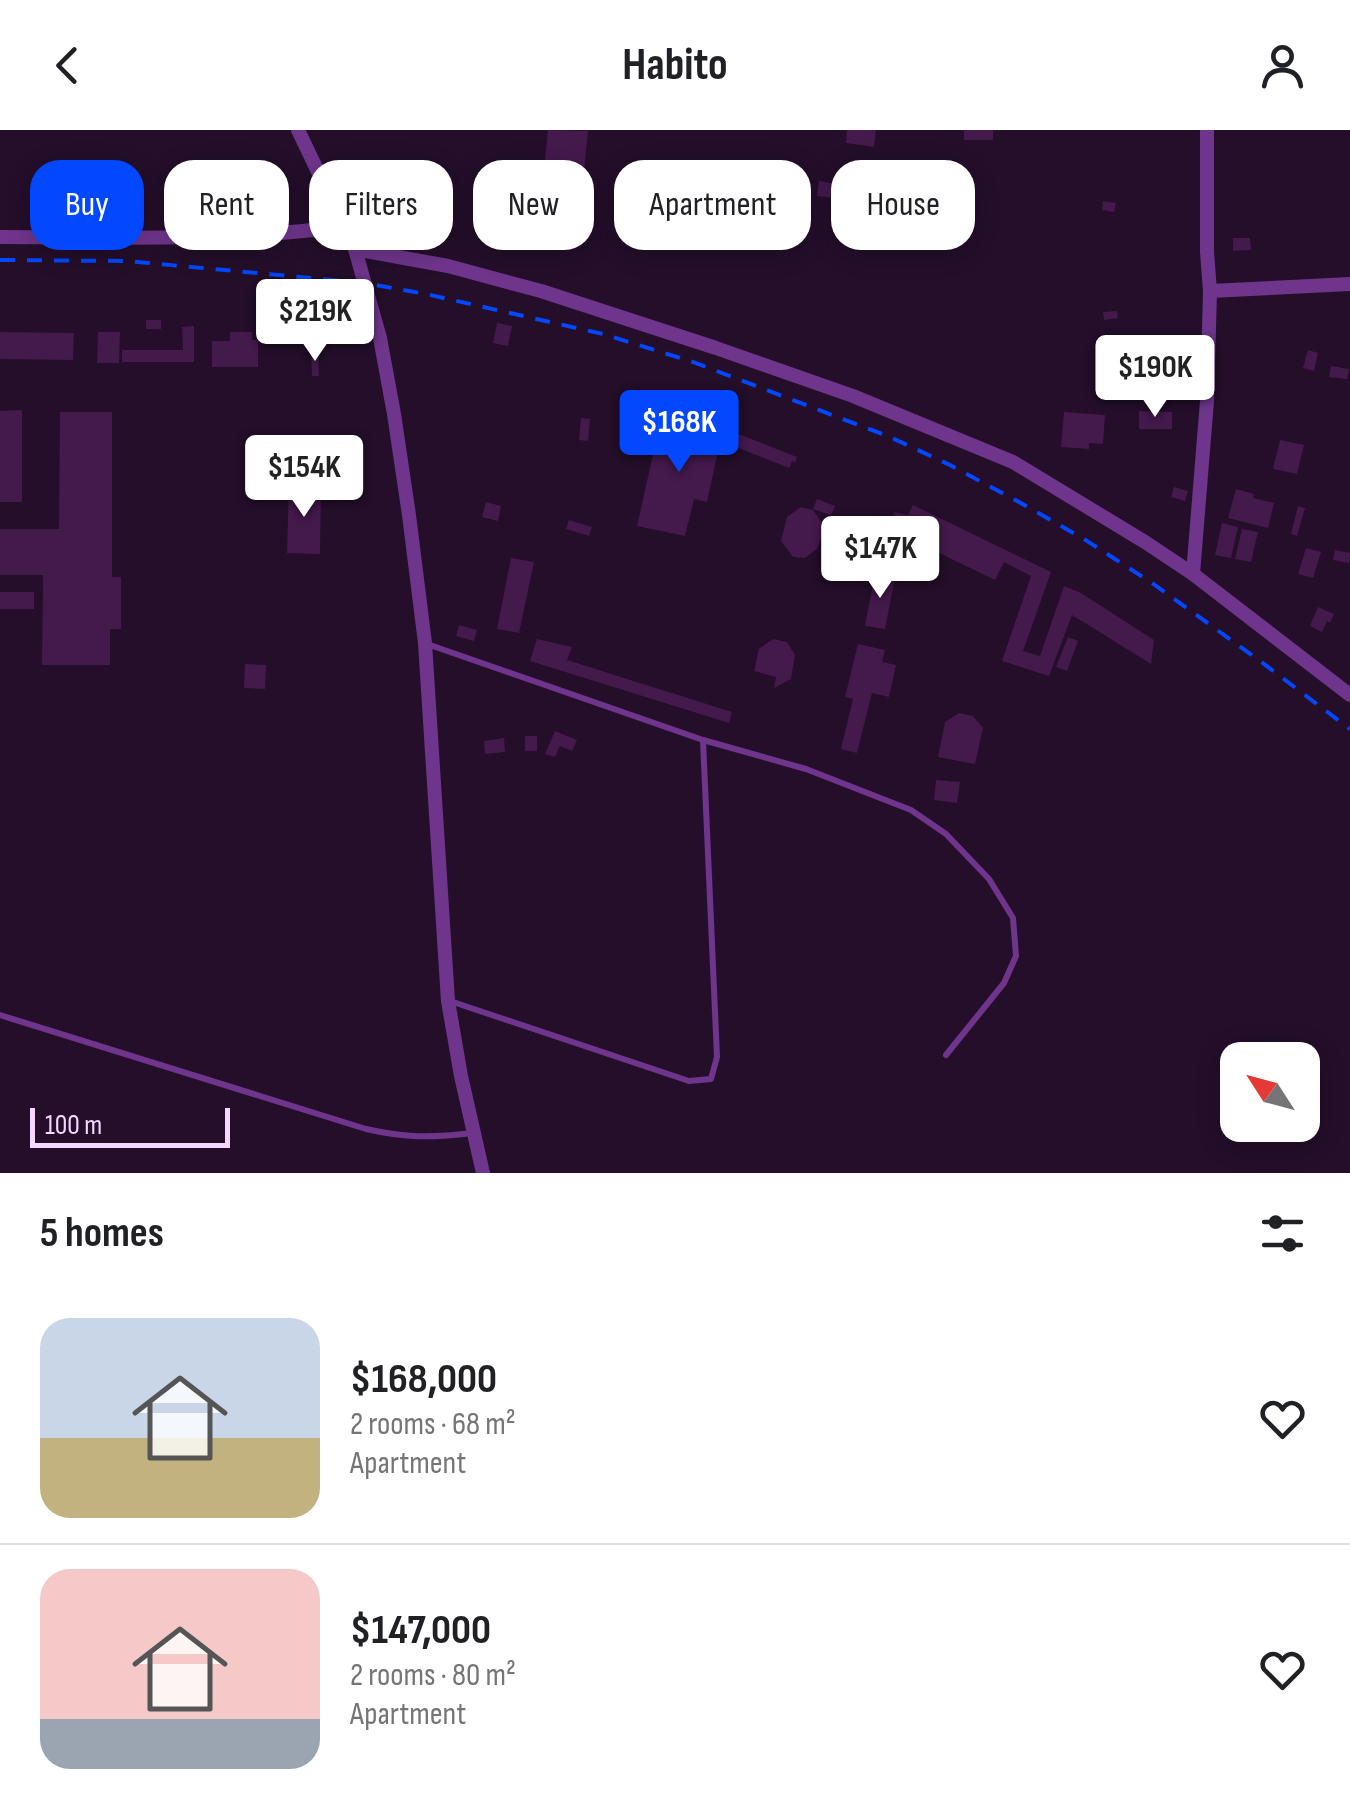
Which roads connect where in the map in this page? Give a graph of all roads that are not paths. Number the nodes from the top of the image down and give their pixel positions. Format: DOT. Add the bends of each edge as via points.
graph roads {
  1 [pos="298,130"];
  2 [pos="1207,130"];
  3 [pos="313,160"];
  4 [pos="309,230"];
  5 [pos="0,237"];
  6 [pos="355,250"];
  7 [pos="1350,284"];
  8 [pos="1210,291"];
  9 [pos="1193,574"];
  10 [pos="425,643"];
  11 [pos="1350,695"];
  12 [pos="703,740"];
  13 [pos="448,1000"];
  14 [pos="0,1015"];
  15 [pos="946,1054"];
  16 [pos="473,1133"];
  17 [pos="484,1173"];
  1 -- 3 [label="street"];
  2 -- 8 [label="street"];
  4 -- 5 [label="street"];
  6 -- 9 [label="street" via="542,291 853,396 1013,462"];
  6 -- 10 [label="street" via="394,414"];
  7 -- 8 [label="street"];
  8 -- 9 [label="street"];
  9 -- 11 [label="street"];
  10 -- 12 [label="lane"];
  10 -- 13 [label="street"];
  12 -- 13 [label="lane" via="717,1057 711,1080 689,1081"];
  12 -- 15 [label="lane" via="806,769 911,810 990,879 1013,918 1016,956 1004,984"];
  13 -- 16 [label="street"];
  14 -- 16 [label="lane" via="366,1129 401,1137"];
  16 -- 17 [label="street"];
}
